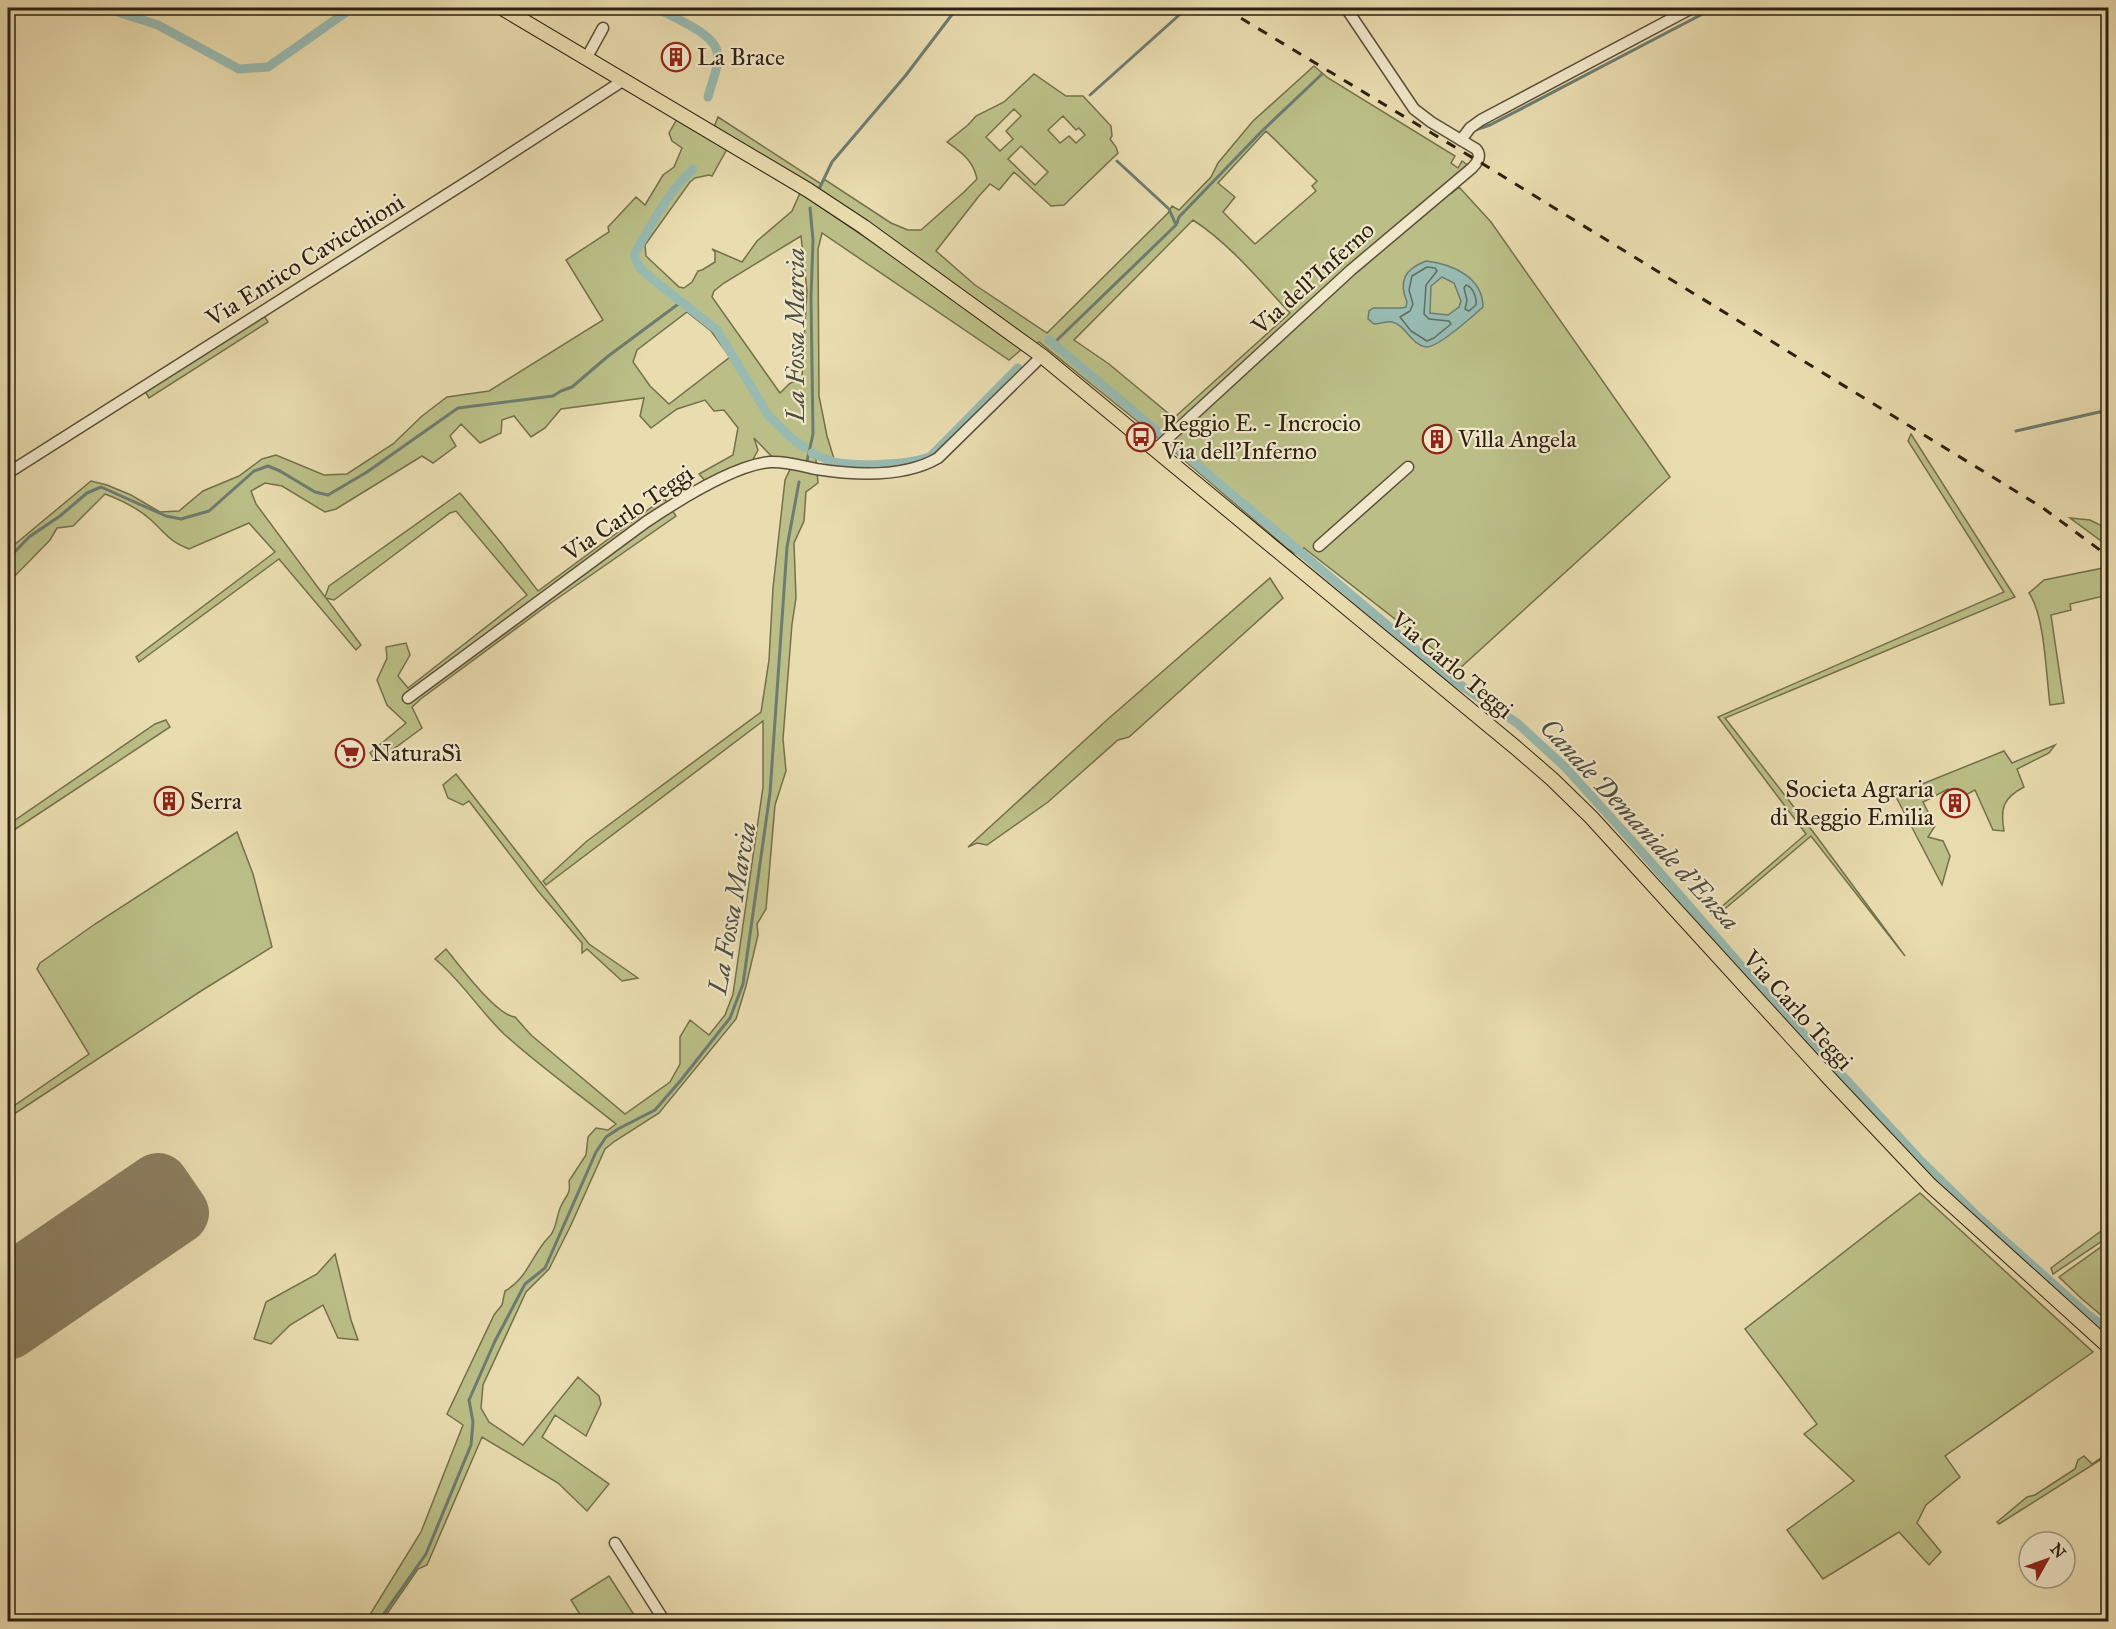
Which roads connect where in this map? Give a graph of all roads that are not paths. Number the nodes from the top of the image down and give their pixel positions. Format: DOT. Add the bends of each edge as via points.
graph roads {
  1 [pos="502,8"];
  2 [pos="1346,8"];
  3 [pos="1692,8"];
  4 [pos="603,28"];
  5 [pos="587,57"];
  6 [pos="624,80"];
  7 [pos="1461,140"];
  8 [pos="1042,356"];
  9 [pos="1159,446"];
  10 [pos="1408,467"];
  11 [pos="8,473"];
  12 [pos="1319,546"];
  13 [pos="408,698"];
  14 [pos="2109,1346"];
  15 [pos="615,1543"];
  16 [pos="665,1622"];
  1 -- 5 [label="main road, Via Carlo Teggi"];
  2 -- 7 [label="street, Via dell'Inferno" via="1408,104"];
  3 -- 7 [label="street" via="1481,120"];
  4 -- 5 [label="street"];
  5 -- 6 [label="main road, Via Carlo Teggi"];
  6 -- 8 [label="main road, Via Carlo Teggi" via="816,195"];
  6 -- 11 [label="street, Via Enrico Cavicchioni"];
  7 -- 9 [label="street, Via dell'Inferno" via="1478,152 1475,165 1351,270"];
  8 -- 9 [label="main road, Via Carlo Teggi"];
  8 -- 13 [label="street, Via Carlo Teggi" via="938,458 927,464 912,469 864,472 771,462 750,467 684,497"];
  9 -- 14 [label="main road, Via Carlo Teggi" via="1552,780 1622,850 1930,1185"];
  10 -- 12 [label="street"];
  15 -- 16 [label="street"];
}
